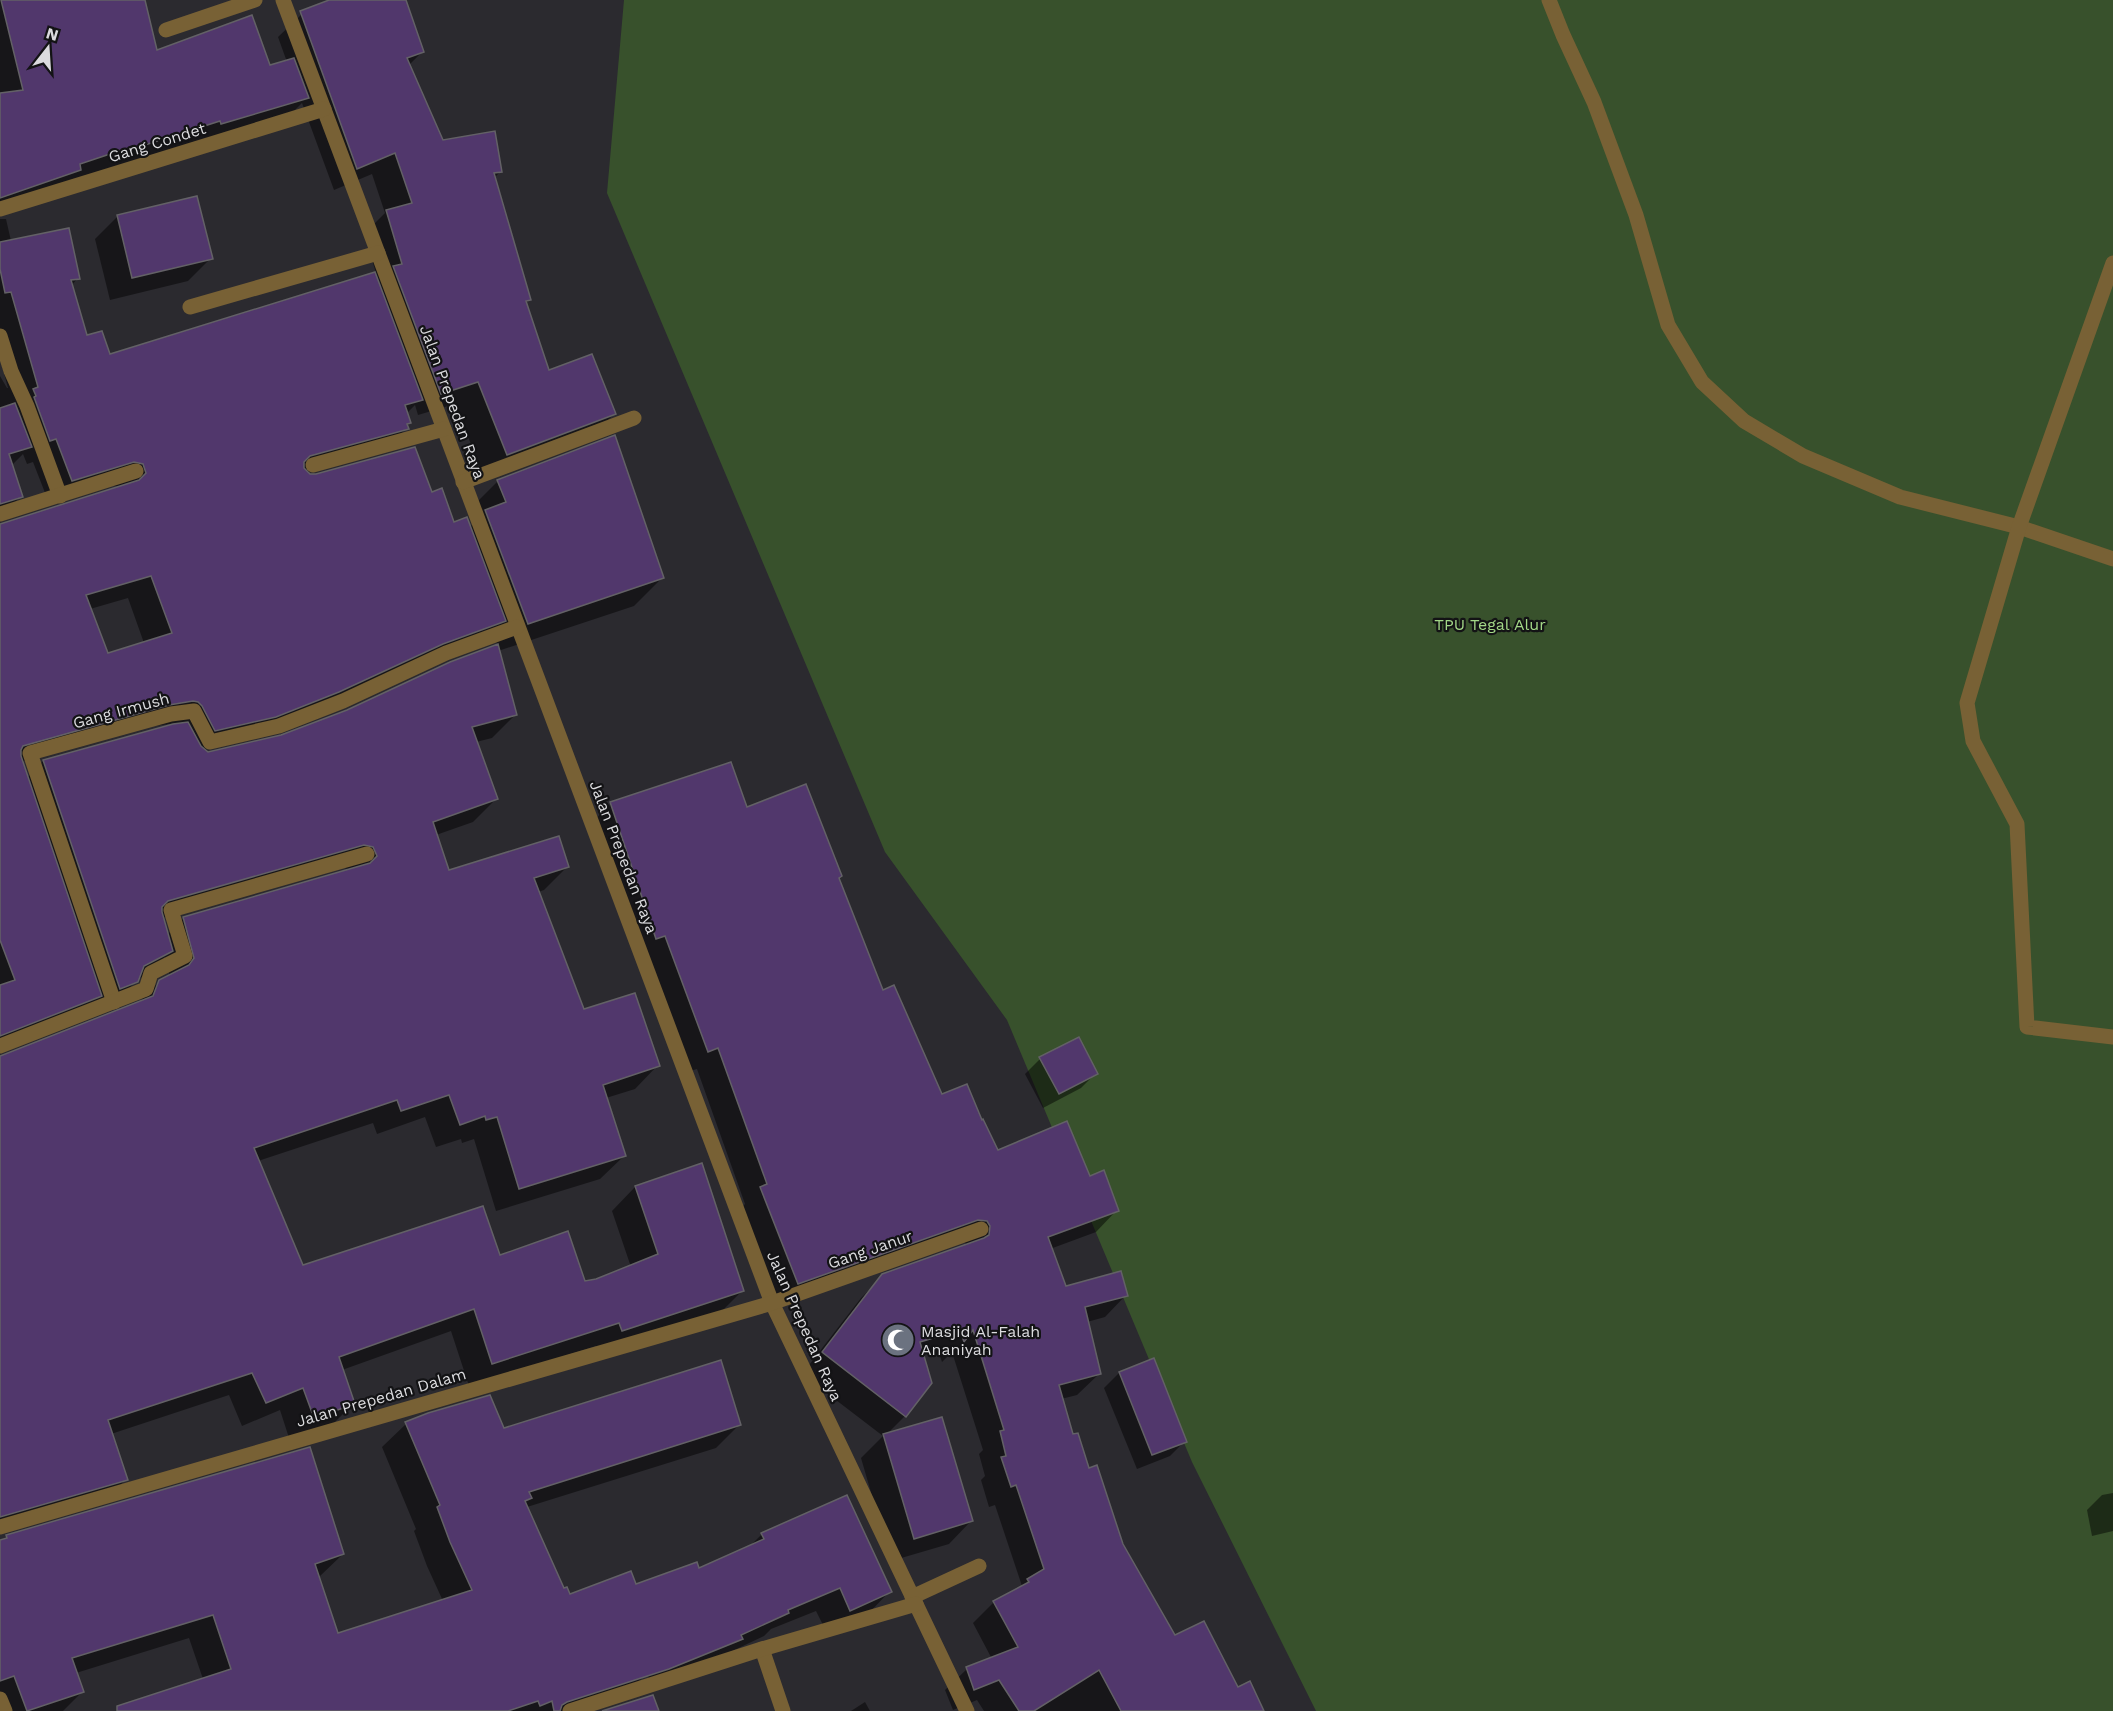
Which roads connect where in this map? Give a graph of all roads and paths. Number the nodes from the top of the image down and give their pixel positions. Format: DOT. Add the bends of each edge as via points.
graph roads {
  1 [pos="255,0"];
  2 [pos="283,0"];
  3 [pos="1549,0"];
  4 [pos="166,30"];
  5 [pos="324,109"];
  6 [pos="0,209"];
  7 [pos="378,253"];
  8 [pos="2113,263"];
  9 [pos="190,307"];
  10 [pos="0,336"];
  11 [pos="634,418"];
  12 [pos="444,429"];
  13 [pos="313,465"];
  14 [pos="136,471"];
  15 [pos="463,482"];
  16 [pos="60,496"];
  17 [pos="0,514"];
  18 [pos="2019,527"];
  19 [pos="2113,559"];
  20 [pos="517,627"];
  21 [pos="367,854"];
  22 [pos="114,1002"];
  23 [pos="2113,1037"];
  24 [pos="0,1046"];
  25 [pos="981,1229"];
  26 [pos="772,1303"];
  27 [pos="0,1527"];
  28 [pos="979,1566"];
  29 [pos="914,1600"];
  30 [pos="762,1649"];
  31 [pos="0,1699"];
  32 [pos="4,1711"];
  33 [pos="570,1711"];
  34 [pos="783,1711"];
  35 [pos="967,1711"];
  1 -- 4 [label="street"];
  2 -- 5 [label="street, Jalan Prepedan Raya"];
  3 -- 18 [label="street" via="1594,102 1636,214 1668,325 1702,382 1744,420 1803,456 1900,497"];
  5 -- 6 [label="street, Gang Condet"];
  5 -- 7 [label="street, Jalan Prepedan Raya"];
  7 -- 9 [label="street"];
  7 -- 12 [label="street, Jalan Prepedan Raya"];
  8 -- 18 [label="street"];
  10 -- 16 [label="street"];
  11 -- 15 [label="street"];
  12 -- 13 [label="street"];
  12 -- 15 [label="street, Jalan Prepedan Raya"];
  14 -- 16 [label="street"];
  15 -- 20 [label="street, Jalan Prepedan Raya"];
  16 -- 17 [label="street"];
  18 -- 19 [label="street"];
  18 -- 23 [label="street" via="1967,703 1973,741 2017,824 2027,1027"];
  20 -- 22 [label="street, Gang Irmush" via="446,653 343,702 279,726 210,742 194,711 30,753"];
  20 -- 26 [label="street, Jalan Prepedan Raya"];
  21 -- 22 [label="street" via="171,910 185,956 151,973 146,989"];
  22 -- 24 [label="street"];
  25 -- 26 [label="street, Gang Janur"];
  26 -- 27 [label="street, Jalan Prepedan Dalam"];
  26 -- 29 [label="street, Jalan Prepedan Raya"];
  28 -- 29 [label="street"];
  29 -- 30 [label="street"];
  29 -- 35 [label="street, Jalan Prepedan Raya"];
  30 -- 33 [label="street"];
  30 -- 34 [label="street"];
  31 -- 32 [label="street"];
}
